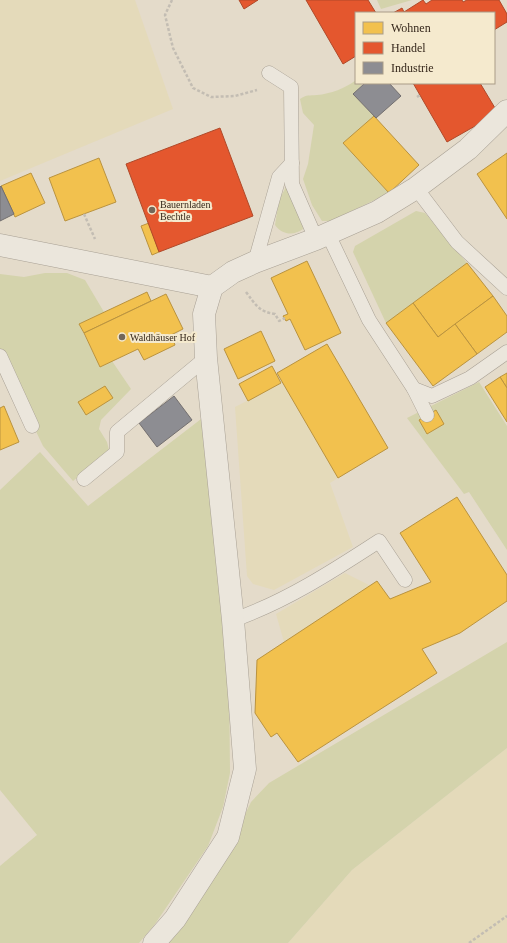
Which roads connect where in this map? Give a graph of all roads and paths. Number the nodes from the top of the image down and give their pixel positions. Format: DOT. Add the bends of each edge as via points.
graph roads {
  1 [pos="172,0"];
  2 [pos="269,73"];
  3 [pos="284,82"];
  4 [pos="420,95"];
  5 [pos="417,97"];
  6 [pos="507,111"];
  7 [pos="292,163"];
  8 [pos="416,188"];
  9 [pos="322,237"];
  10 [pos="0,245"];
  11 [pos="255,262"];
  12 [pos="233,272"];
  13 [pos="212,287"];
  14 [pos="507,288"];
  15 [pos="285,318"];
  16 [pos="507,352"];
  17 [pos="0,356"];
  18 [pos="206,358"];
  19 [pos="414,389"];
  20 [pos="428,414"];
  21 [pos="32,426"];
  22 [pos="84,479"];
  23 [pos="405,580"];
  24 [pos="233,620"];
  25 [pos="507,916"];
  26 [pos="154,943"];
  27 [pos="469,943"];
  1 -- 3 [label="path" via="165,15 173,48 193,88 211,97 235,96"];
  2 -- 3 [label="lane"];
  3 -- 7 [label="lane" via="291,87"];
  4 -- 5 [label="path"];
  6 -- 8 [label="street" via="468,149"];
  7 -- 9 [label="lane" via="292,184"];
  7 -- 11 [label="lane" via="279,177"];
  8 -- 9 [label="street" via="377,212"];
  8 -- 14 [label="lane" via="457,242"];
  9 -- 11 [label="street"];
  9 -- 19 [label="lane" via="369,320"];
  10 -- 13 [label="street"];
  11 -- 12 [label="street"];
  12 -- 13 [label="street"];
  12 -- 15 [label="path" via="254,304 265,313 275,314 279,321"];
  13 -- 18 [label="street" via="204,314"];
  16 -- 19 [label="lane" via="470,378 432,396"];
  17 -- 21 [label="lane"];
  18 -- 22 [label="lane" via="117,432 117,452"];
  18 -- 24 [label="street"];
  19 -- 20 [label="lane"];
  23 -- 24 [label="lane" via="379,541 263,610"];
  24 -- 26 [label="street" via="245,769 228,836 175,919"];
  25 -- 27 [label="path"];
}
